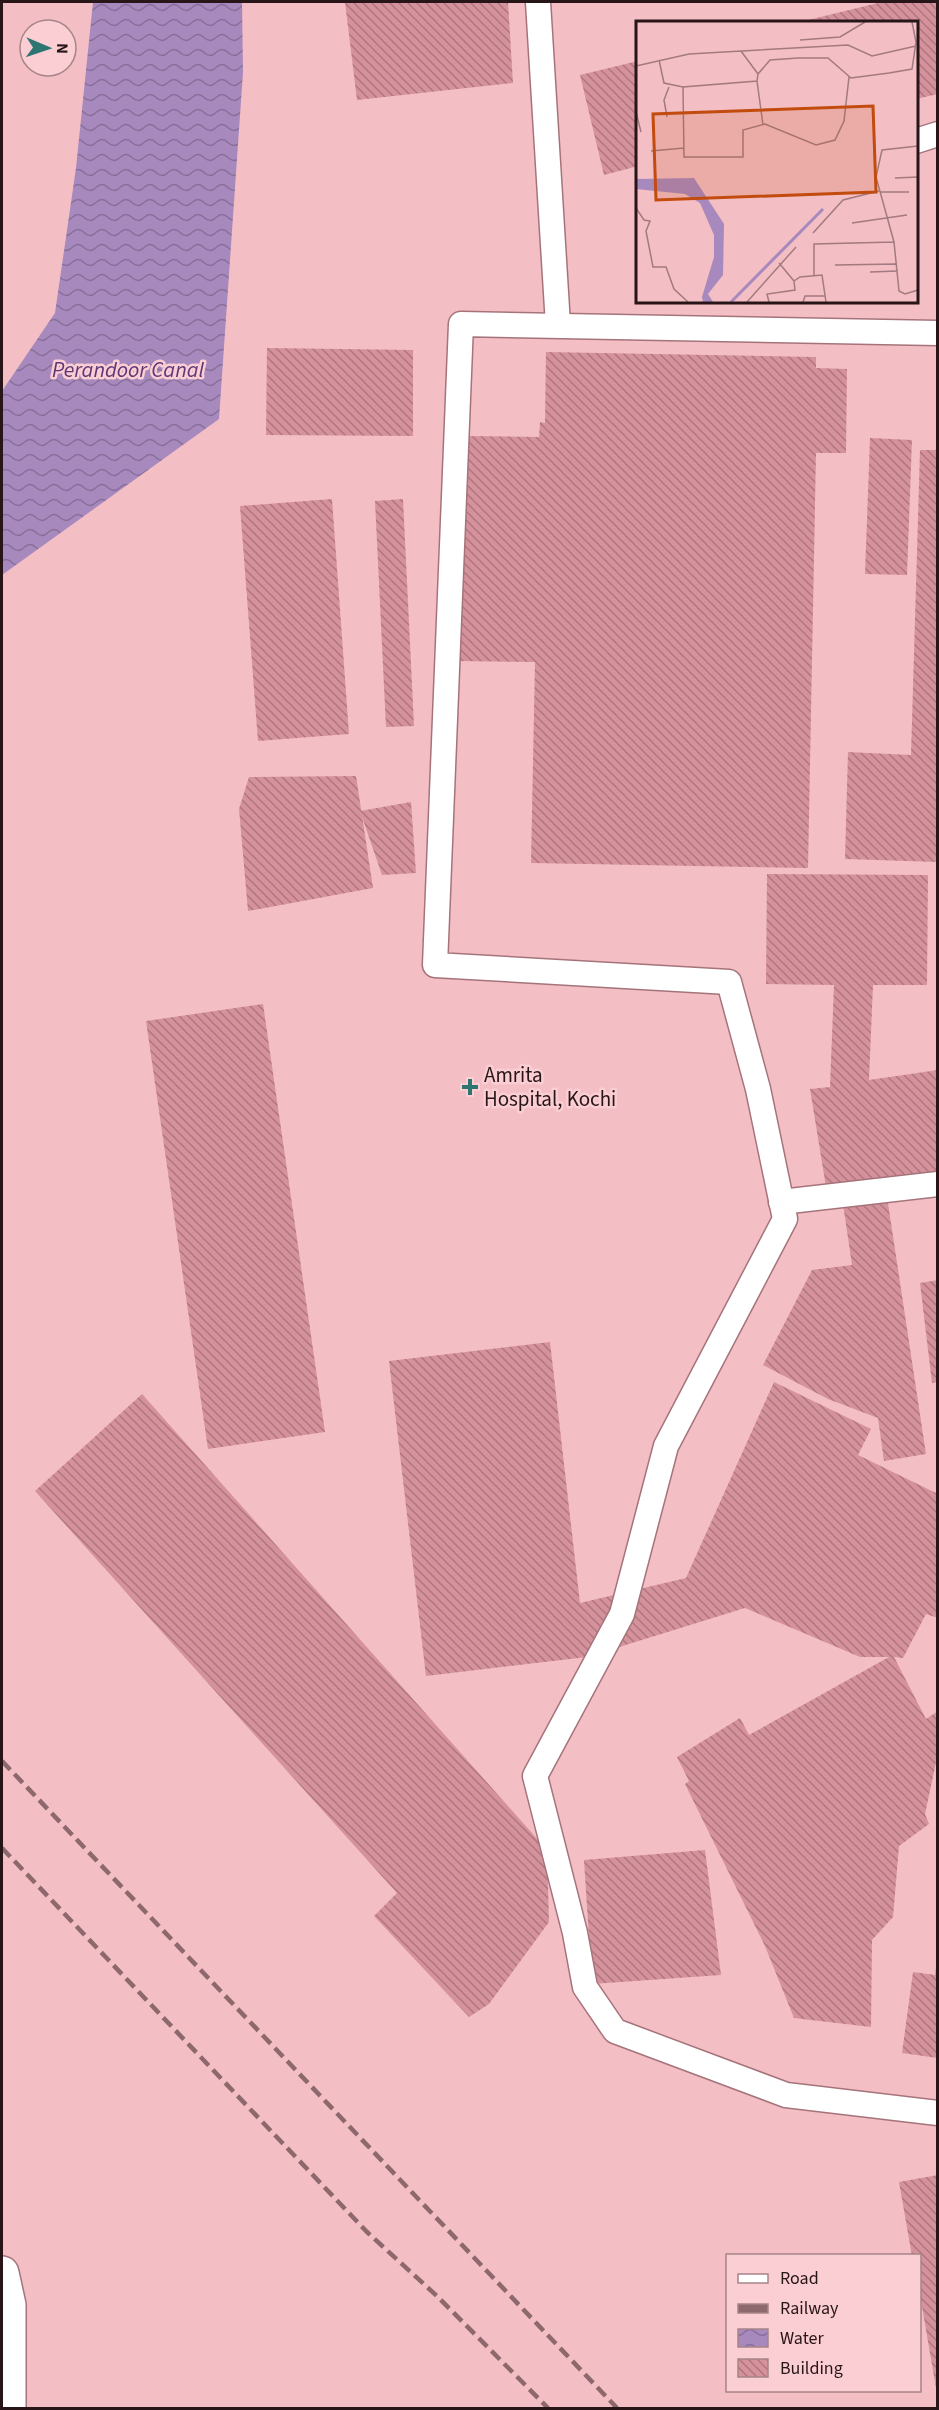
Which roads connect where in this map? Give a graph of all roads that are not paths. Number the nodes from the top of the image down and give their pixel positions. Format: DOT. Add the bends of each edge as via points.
graph roads {
  1 [pos="538,2"];
  2 [pos="938,134"];
  3 [pos="918,140"];
  4 [pos="558,325"];
  5 [pos="938,333"];
  6 [pos="938,1184"];
  7 [pos="781,1202"];
  8 [pos="938,2113"];
  9 [pos="2,2273"];
  10 [pos="9,2409"];
  1 -- 4 [label="lane"];
  2 -- 3 [label="lane"];
  4 -- 5 [label="lane"];
  4 -- 7 [label="lane" via="461,324 435,965 729,982 758,1089"];
  6 -- 7 [label="lane"];
  7 -- 8 [label="lane" via="785,1219 666,1446 622,1614 535,1776 585,1987 615,2031 786,2095"];
  9 -- 10 [label="street" via="9,2305"];
}
